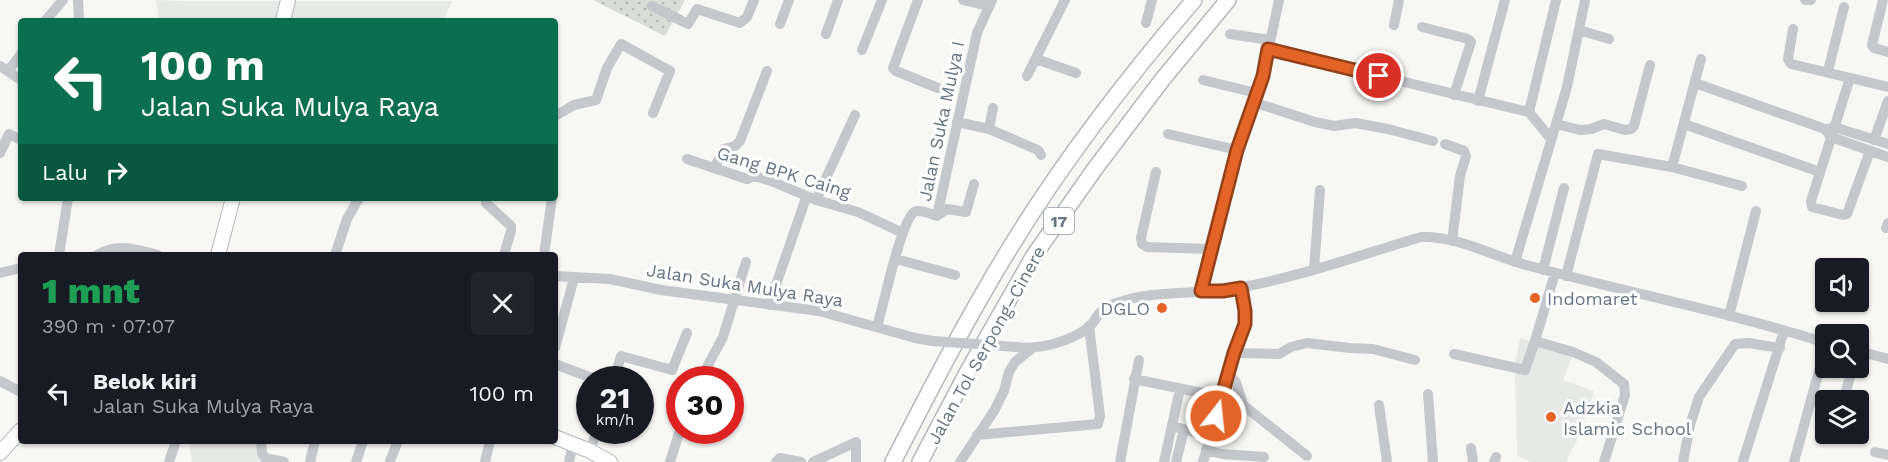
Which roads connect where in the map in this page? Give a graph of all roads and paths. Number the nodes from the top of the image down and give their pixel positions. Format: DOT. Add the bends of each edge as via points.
graph roads {
  1 [pos="63,0"];
  2 [pos="78,0"];
  3 [pos="288,0"];
  4 [pos="754,0"];
  5 [pos="789,0"];
  6 [pos="838,0"];
  7 [pos="882,0"];
  8 [pos="918,0"];
  9 [pos="963,0"];
  10 [pos="1065,0"];
  11 [pos="1152,0"];
  12 [pos="1194,0"];
  13 [pos="1228,0"];
  14 [pos="1279,0"];
  15 [pos="1399,0"];
  16 [pos="1504,0"];
  17 [pos="1556,0"];
  18 [pos="1585,0"];
  19 [pos="1805,0"];
  20 [pos="1811,0"];
  21 [pos="1886,0"];
  22 [pos="990,3"];
  23 [pos="652,6"];
  24 [pos="1844,7"];
  25 [pos="48,18"];
  26 [pos="78,18"];
  27 [pos="284,18"];
  28 [pos="1146,23"];
  29 [pos="780,24"];
  30 [pos="1394,25"];
  31 [pos="1422,27"];
  32 [pos="1793,29"];
  33 [pos="1579,30"];
  34 [pos="826,34"];
  35 [pos="1230,34"];
  36 [pos="1609,39"];
  37 [pos="1269,45"];
  38 [pos="862,50"];
  39 [pos="1888,52"];
  40 [pos="18,56"];
  41 [pos="1036,59"];
  42 [pos="1701,59"];
  43 [pos="1650,65"];
  44 [pos="4,68"];
  45 [pos="767,71"];
  46 [pos="1828,71"];
  47 [pos="1076,73"];
  48 [pos="1027,76"];
  49 [pos="18,78"];
  50 [pos="1850,78"];
  51 [pos="1203,80"];
  52 [pos="1695,83"];
  53 [pos="1888,87"];
  54 [pos="938,88"];
  55 [pos="1454,95"];
  56 [pos="1254,98"];
  57 [pos="1478,101"];
  58 [pos="1888,101"];
  59 [pos="993,108"];
  60 [pos="1529,112"];
  61 [pos="558,114"];
  62 [pos="653,114"];
  63 [pos="855,115"];
  64 [pos="957,122"];
  65 [pos="1556,124"];
  66 [pos="1684,124"];
  67 [pos="988,129"];
  68 [pos="1830,131"];
  69 [pos="1168,134"];
  70 [pos="18,137"];
  71 [pos="1551,139"];
  72 [pos="1874,140"];
  73 [pos="1433,141"];
  74 [pos="1445,144"];
  75 [pos="1888,144"];
  76 [pos="1237,150"];
  77 [pos="1870,151"];
  78 [pos="0,153"];
  79 [pos="1041,155"];
  80 [pos="1888,158"];
  81 [pos="687,159"];
  82 [pos="715,167"];
  83 [pos="1672,167"];
  84 [pos="1156,172"];
  85 [pos="1820,172"];
  86 [pos="974,184"];
  87 [pos="1742,186"];
  88 [pos="1564,188"];
  89 [pos="1320,190"];
  90 [pos="67,201"];
  91 [pos="231,201"];
  92 [pos="357,201"];
  93 [pos="486,201"];
  94 [pos="552,201"];
  95 [pos="811,201"];
  96 [pos="1756,211"];
  97 [pos="937,216"];
  98 [pos="903,233"];
  99 [pos="1452,241"];
  100 [pos="1210,249"];
  101 [pos="59,252"];
  102 [pos="103,252"];
  103 [pos="143,252"];
  104 [pos="219,252"];
  105 [pos="336,252"];
  106 [pos="505,252"];
  107 [pos="544,252"];
  108 [pos="896,259"];
  109 [pos="746,262"];
  110 [pos="1515,262"];
  111 [pos="18,268"];
  112 [pos="1314,269"];
  113 [pos="1543,270"];
  114 [pos="0,273"];
  115 [pos="1560,274"];
  116 [pos="955,275"];
  117 [pos="558,276"];
  118 [pos="574,278"];
  119 [pos="1241,288"];
  120 [pos="1201,291"];
  121 [pos="734,300"];
  122 [pos="769,305"];
  123 [pos="1729,316"];
  124 [pos="1089,326"];
  125 [pos="558,327"];
  126 [pos="877,327"];
  127 [pos="1784,331"];
  128 [pos="687,333"];
  129 [pos="1535,341"];
  130 [pos="1815,341"];
  131 [pos="1780,348"];
  132 [pos="1031,349"];
  133 [pos="1234,353"];
  134 [pos="1454,354"];
  135 [pos="1869,354"];
  136 [pos="1888,359"];
  137 [pos="1139,360"];
  138 [pos="1415,360"];
  139 [pos="558,365"];
  140 [pos="618,366"];
  141 [pos="707,366"];
  142 [pos="576,372"];
  143 [pos="1228,374"];
  144 [pos="1817,378"];
  145 [pos="1134,379"];
  146 [pos="0,381"];
  147 [pos="1180,389"];
  148 [pos="18,390"];
  149 [pos="1428,394"];
  150 [pos="1216,396"];
  151 [pos="1379,405"];
  152 [pos="1172,426"];
  153 [pos="1184,430"];
  154 [pos="18,433"];
  155 [pos="977,435"];
  156 [pos="1205,435"];
  157 [pos="558,438"];
  158 [pos="175,444"];
  159 [pos="261,444"];
  160 [pos="314,444"];
  161 [pos="362,444"];
  162 [pos="397,444"];
  163 [pos="489,444"];
  164 [pos="573,444"];
  165 [pos="592,444"];
  166 [pos="676,444"];
  167 [pos="1471,448"];
  168 [pos="1206,450"];
  169 [pos="590,451"];
  170 [pos="1875,452"];
  171 [pos="0,453"];
  172 [pos="1888,455"];
  173 [pos="1307,456"];
  174 [pos="1264,458"];
  175 [pos="1743,461"];
  176 [pos="169,462"];
  177 [pos="284,462"];
  178 [pos="310,462"];
  179 [pos="356,462"];
  180 [pos="390,462"];
  181 [pos="485,462"];
  182 [pos="569,462"];
  183 [pos="610,462"];
  184 [pos="670,462"];
  185 [pos="776,462"];
  186 [pos="801,462"];
  187 [pos="813,462"];
  188 [pos="856,462"];
  189 [pos="893,462"];
  190 [pos="920,462"];
  191 [pos="960,462"];
  192 [pos="1120,462"];
  193 [pos="1164,462"];
  194 [pos="1176,462"];
  195 [pos="1203,462"];
  196 [pos="1387,462"];
  197 [pos="1433,462"];
  198 [pos="1473,462"];
  199 [pos="1605,462"];
  200 [pos="1683,462"];
  201 [pos="1794,462"];
  1 -- 25 [label="street"];
  2 -- 26 [label="street"];
  3 -- 27 [label="main road"];
  4 -- 23 [label="street" via="740,23 697,9 688,24"];
  5 -- 29 [label="street"];
  6 -- 34 [label="street"];
  7 -- 38 [label="street"];
  8 -- 54 [label="street" via="893,68"];
  9 -- 22 [label="street"];
  10 -- 41 [label="street"];
  11 -- 28 [label="street"];
  12 -- 189 [label="highway, Jalan Tol Serpong–Cinere / 17" via="1072,153 1013,243"];
  13 -- 190 [label="highway, Jalan Tol Serpong–Cinere / 17" via="1134,116 1033,257"];
  14 -- 37 [label="street"];
  15 -- 30 [label="street"];
  16 -- 57 [label="street"];
  17 -- 60 [label="street"];
  18 -- 33 [label="street"];
  19 -- 20 [label="street"];
  21 -- 39 [label="street" via="1872,45"];
  22 -- 64 [label="street, Jalan Suka Mulya I" via="977,33"];
  24 -- 46 [label="street"];
  31 -- 55 [label="street" via="1471,42"];
  32 -- 46 [label="street" via="1789,62"];
  33 -- 36 [label="street"];
  33 -- 65 [label="street"];
  35 -- 37 [label="street"];
  37 -- 55 [label="street"];
  37 -- 56 [label="street"];
  40 -- 44 [label="street"];
  41 -- 47 [label="street"];
  41 -- 48 [label="street"];
  42 -- 52 [label="street"];
  43 -- 65 [label="street" via="1631,129 1604,124 1580,130"];
  44 -- 49 [label="street"];
  45 -- 82 [label="street" via="740,141 724,149"];
  46 -- 50 [label="street"];
  50 -- 53 [label="street"];
  50 -- 68 [label="street"];
  51 -- 56 [label="street"];
  52 -- 66 [label="street"];
  52 -- 68 [label="street"];
  55 -- 57 [label="street"];
  56 -- 73 [label="street" via="1316,122 1334,126 1355,123"];
  56 -- 76 [label="street"];
  57 -- 60 [label="street"];
  58 -- 72 [label="street"];
  59 -- 67 [label="street"];
  60 -- 71 [label="street"];
  61 -- 62 [label="street" via="574,105 596,100 621,44 670,71"];
  63 -- 95 [label="street"];
  64 -- 67 [label="street"];
  64 -- 97 [label="street, Jalan Suka Mulya I"];
  65 -- 71 [label="street"];
  66 -- 83 [label="street"];
  66 -- 85 [label="street"];
  67 -- 79 [label="street" via="1038,150"];
  68 -- 72 [label="street"];
  68 -- 77 [label="street"];
  68 -- 85 [label="street"];
  69 -- 76 [label="street"];
  70 -- 78 [label="street" via="11,131"];
  71 -- 110 [label="street"];
  72 -- 75 [label="street"];
  74 -- 99 [label="street" via="1464,151 1466,156"];
  76 -- 100 [label="street"];
  77 -- 80 [label="street"];
  77 -- 85 [label="street" via="1845,215 1811,205"];
  81 -- 82 [label="street, Gang BPK Caing"];
  82 -- 95 [label="street, Gang BPK Caing" via="747,179 757,177"];
  83 -- 87 [label="street"];
  83 -- 115 [label="street" via="1597,155"];
  84 -- 100 [label="street" via="1142,244"];
  86 -- 97 [label="street" via="967,211 947,208"];
  88 -- 113 [label="street"];
  89 -- 112 [label="street"];
  90 -- 101 [label="street"];
  91 -- 104 [label="main road"];
  92 -- 105 [label="street" via="346,219"];
  93 -- 106 [label="street" via="511,226"];
  94 -- 107 [label="street"];
  95 -- 98 [label="street, Gang BPK Caing" via="858,212"];
  95 -- 122 [label="street"];
  96 -- 123 [label="street"];
  97 -- 98 [label="street, Jalan Suka Mulya I" via="915,211"];
  98 -- 108 [label="street, Jalan Suka Mulya I"];
  99 -- 110 [label="street, Jalan Suka Mulya Raya"];
  99 -- 112 [label="street, Jalan Suka Mulya Raya" via="1421,237"];
  100 -- 120 [label="street"];
  102 -- 103 [label="street" via="123,248"];
  108 -- 116 [label="street"];
  108 -- 126 [label="street, Jalan Suka Mulya I"];
  109 -- 121 [label="street"];
  110 -- 113 [label="street, Jalan Suka Mulya Raya"];
  111 -- 114 [label="street"];
  112 -- 119 [label="street, Jalan Suka Mulya Raya"];
  113 -- 115 [label="street, Jalan Suka Mulya Raya"];
  115 -- 123 [label="street, Jalan Suka Mulya Raya"];
  115 -- 129 [label="street"];
  117 -- 118 [label="street, Jalan Suka Mulya Raya"];
  118 -- 121 [label="street, Jalan Suka Mulya Raya" via="610,279"];
  118 -- 125 [label="street"];
  119 -- 120 [label="street, Jalan Suka Mulya Raya"];
  119 -- 133 [label="street" via="1245,324"];
  120 -- 124 [label="street, Jalan Suka Mulya Raya" via="1146,296 1110,306"];
  121 -- 122 [label="street, Jalan Suka Mulya Raya"];
  121 -- 141 [label="street" via="723,337"];
  122 -- 126 [label="street, Jalan Suka Mulya Raya" via="819,312"];
  123 -- 127 [label="street, Jalan Suka Mulya Raya"];
  124 -- 132 [label="street, Jalan Suka Mulya Raya" via="1065,339"];
  124 -- 155 [label="street" via="1098,424"];
  126 -- 132 [label="street, Jalan Suka Mulya Raya, bridge" via="933,341"];
  127 -- 130 [label="street, Jalan Suka Mulya Raya"];
  127 -- 131 [label="street"];
  128 -- 140 [label="street" via="672,370 621,356"];
  129 -- 134 [label="street" via="1525,370"];
  129 -- 199 [label="street" via="1596,362 1624,384 1625,395"];
  131 -- 175 [label="street"];
  131 -- 200 [label="street" via="1735,344 1699,397"];
  132 -- 155 [label="street" via="1015,362 1004,392"];
  133 -- 138 [label="street" via="1279,354 1307,343 1373,349"];
  133 -- 143 [label="street"];
  135 -- 136 [label="street"];
  137 -- 145 [label="street"];
  139 -- 142 [label="street"];
  143 -- 168 [label="street"];
  143 -- 173 [label="street" via="1236,382 1243,405"];
  144 -- 201 [label="street"];
  145 -- 147 [label="street"];
  145 -- 192 [label="street"];
  146 -- 148 [label="street"];
  147 -- 150 [label="street"];
  147 -- 152 [label="street"];
  149 -- 197 [label="street"];
  151 -- 196 [label="street"];
  152 -- 153 [label="street"];
  152 -- 193 [label="street"];
  153 -- 156 [label="street"];
  153 -- 194 [label="street"];
  154 -- 171 [label="main road"];
  155 -- 191 [label="street"];
  157 -- 164 [label="main road"];
  158 -- 176 [label="street"];
  159 -- 177 [label="street" via="265,458"];
  160 -- 178 [label="street"];
  161 -- 179 [label="street"];
  162 -- 180 [label="street"];
  163 -- 181 [label="street"];
  164 -- 169 [label="main road"];
  164 -- 182 [label="street"];
  165 -- 169 [label="street"];
  166 -- 184 [label="street"];
  167 -- 198 [label="street"];
  168 -- 174 [label="street"];
  168 -- 195 [label="street"];
  169 -- 183 [label="main road"];
  170 -- 172 [label="street"];
  185 -- 186 [label="street" via="780,458"];
  187 -- 188 [label="street" via="856,441"];
}
